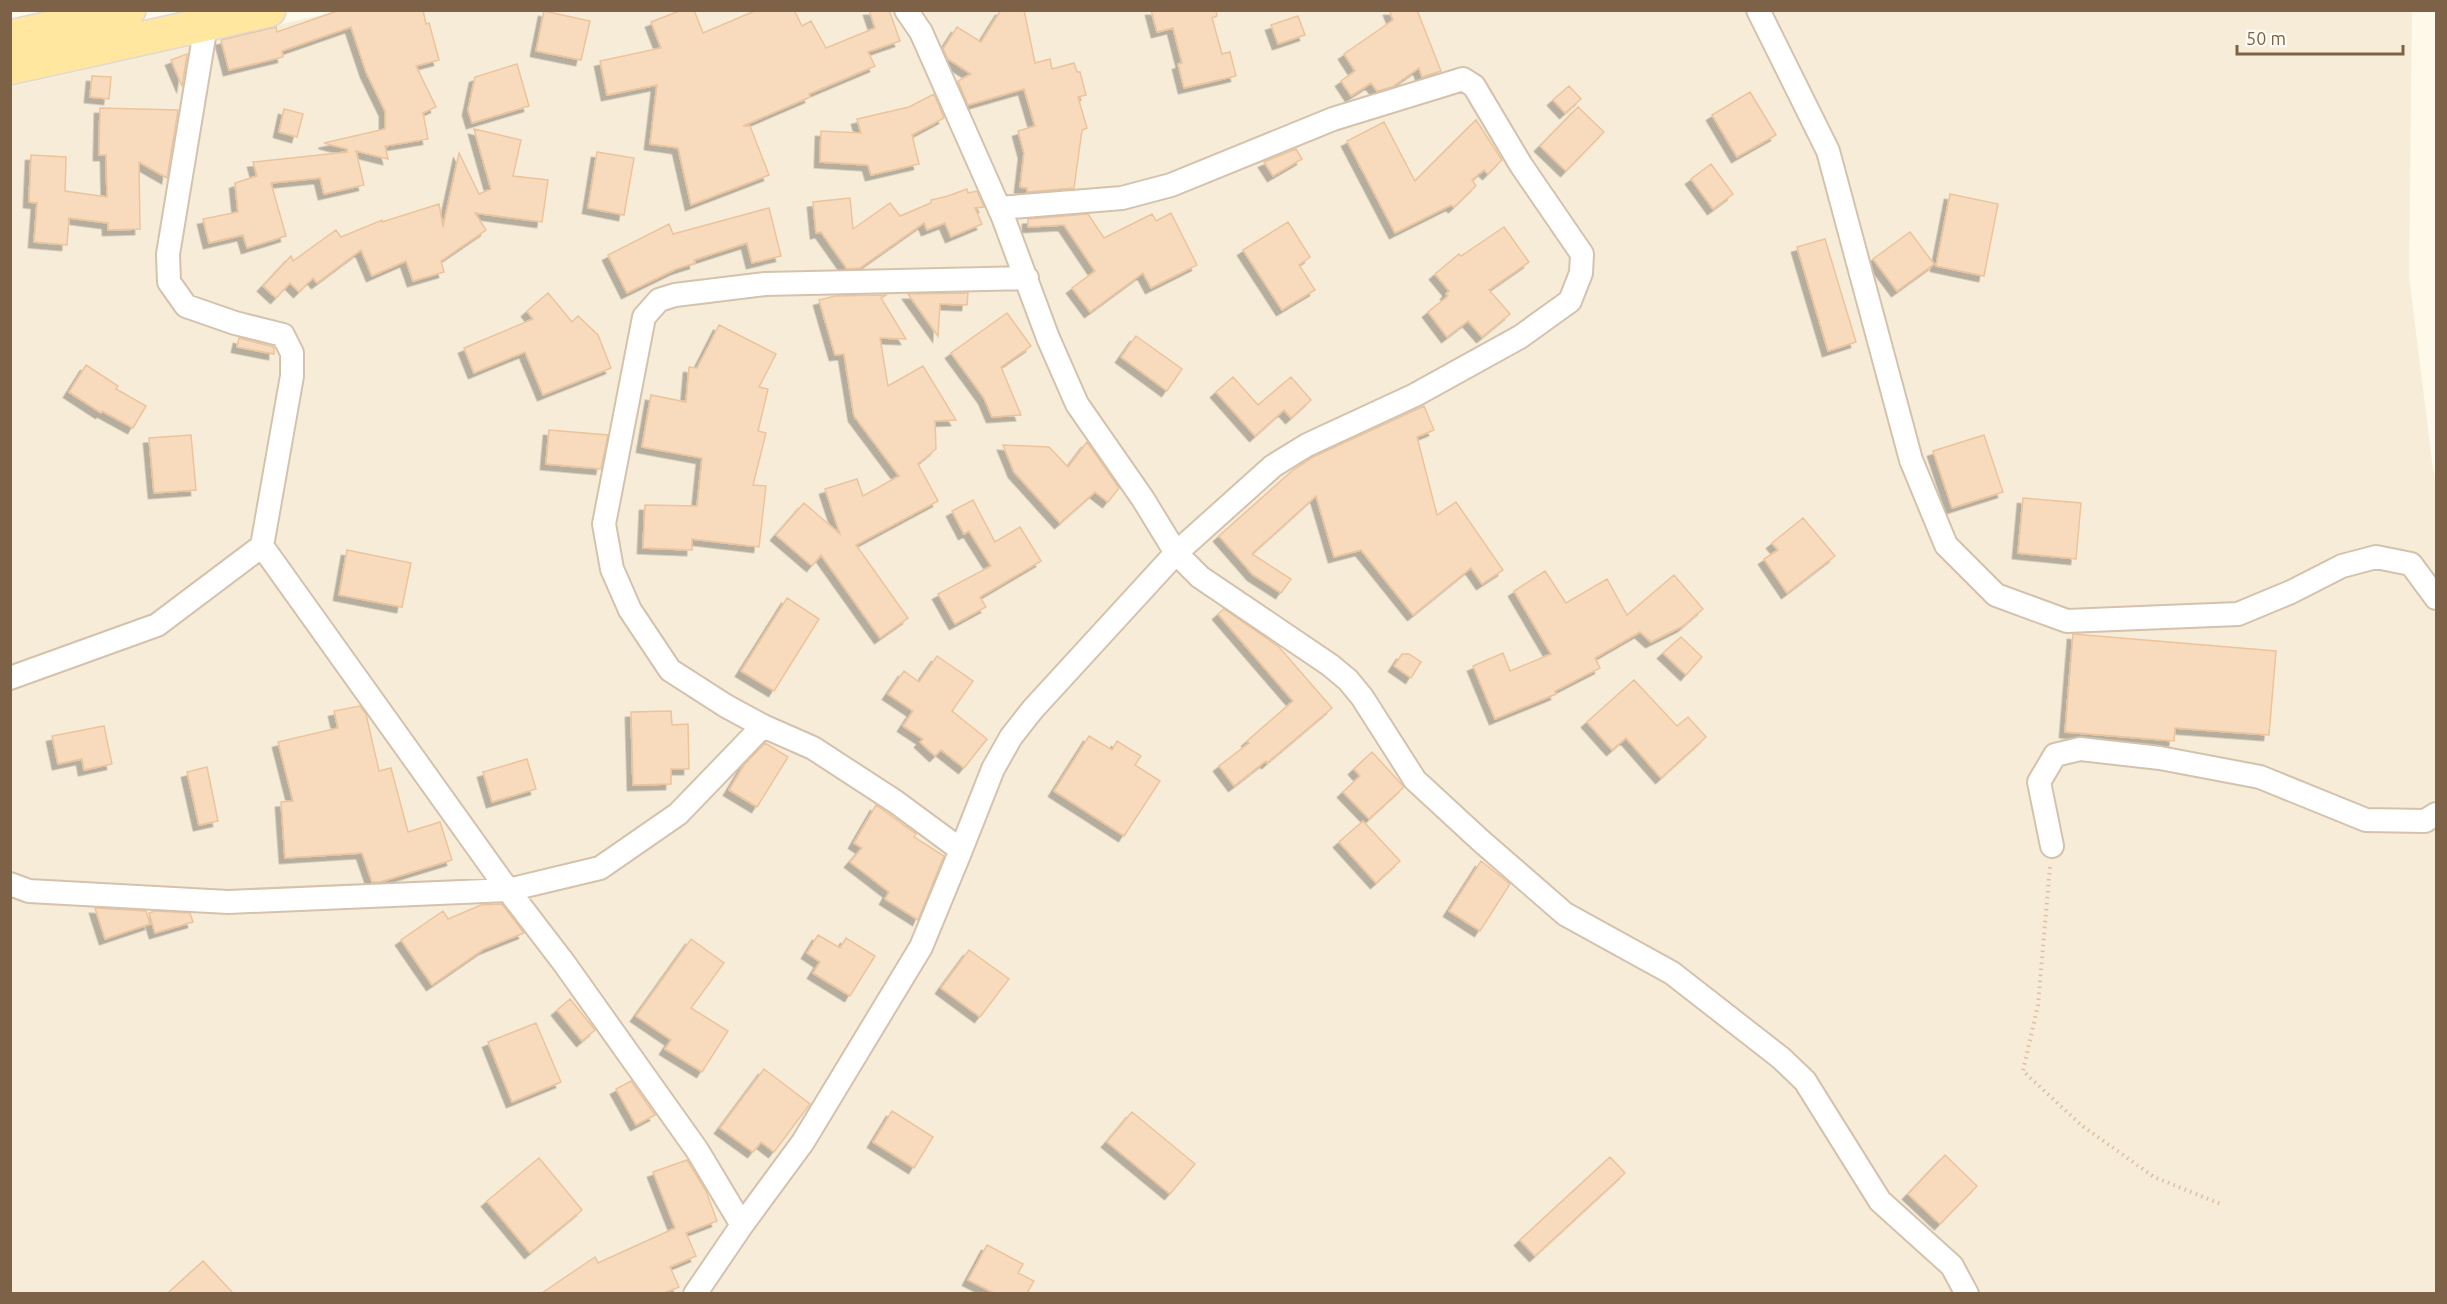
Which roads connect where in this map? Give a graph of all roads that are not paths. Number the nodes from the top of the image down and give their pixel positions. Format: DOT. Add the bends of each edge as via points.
graph roads {
  1 [pos="129,10"];
  2 [pos="269,10"];
  3 [pos="906,10"];
  4 [pos="1758,10"];
  5 [pos="206,26"];
  6 [pos="10,37"];
  7 [pos="10,68"];
  8 [pos="999,208"];
  9 [pos="1027,278"];
  10 [pos="262,546"];
  11 [pos="1176,553"];
  12 [pos="2436,598"];
  13 [pos="10,678"];
  14 [pos="763,726"];
  15 [pos="2436,814"];
  16 [pos="2052,846"];
  17 [pos="961,850"];
  18 [pos="10,884"];
  19 [pos="508,890"];
  20 [pos="742,1225"];
  21 [pos="695,1293"];
  22 [pos="1967,1293"];
  1 -- 6 [label="main road"];
  2 -- 5 [label="main road"];
  3 -- 8 [label="street" via="921,32"];
  4 -- 12 [label="street" via="1828,151 1911,460 1946,544 1996,596 2067,621 2238,614 2342,566 2376,557 2411,564"];
  5 -- 7 [label="main road"];
  5 -- 10 [label="street" via="168,254 170,282 186,306 283,335 292,353 292,376"];
  8 -- 9 [label="street"];
  8 -- 11 [label="street" via="1122,198 1171,185 1333,119 1462,79 1474,86 1521,165 1582,254 1581,273 1570,301 1520,337 1416,395 1307,445 1273,466"];
  9 -- 11 [label="street" via="1077,404"];
  9 -- 14 [label="street" via="765,284 675,295 658,300 644,318 604,524 612,569 630,610 670,670"];
  10 -- 13 [label="street" via="157,625"];
  10 -- 19 [label="street"];
  11 -- 17 [label="street" via="1032,709 1011,737 993,769"];
  11 -- 22 [label="street" via="1200,578 1348,680 1415,780 1565,914 1672,973 1781,1058 1805,1081 1880,1201 1952,1266"];
  14 -- 17 [label="street" via="813,748"];
  14 -- 19 [label="street" via="678,814 600,868"];
  15 -- 16 [label="street" via="2425,821 2366,820 2260,777 2160,758 2080,749 2055,755 2039,782"];
  17 -- 20 [label="street" via="921,947 803,1142"];
  18 -- 19 [label="street" via="29,891 228,902"];
  19 -- 20 [label="street" via="690,1141"];
  20 -- 21 [label="street"];
}
